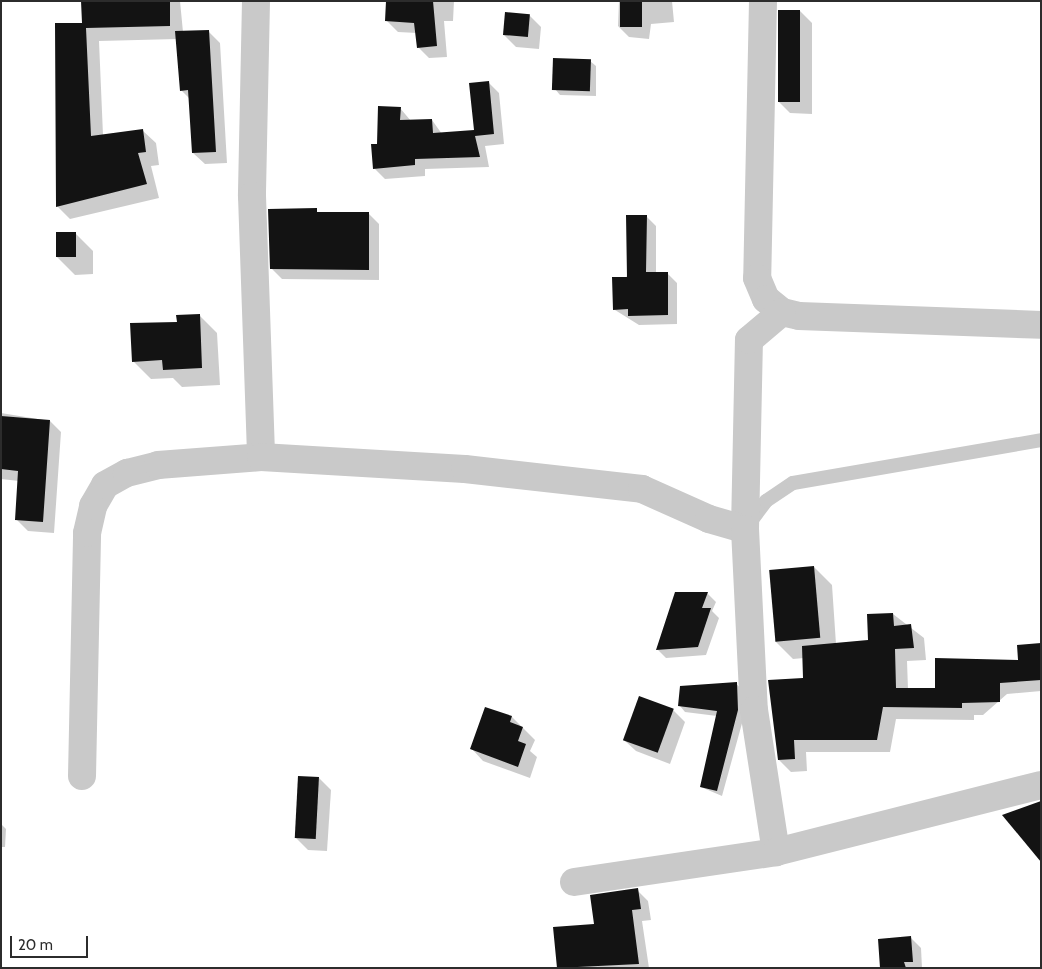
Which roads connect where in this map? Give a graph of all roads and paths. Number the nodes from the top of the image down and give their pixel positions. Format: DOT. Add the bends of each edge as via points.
graph roads {
  1 [pos="256,1"];
  2 [pos="763,1"];
  3 [pos="782,312"];
  4 [pos="1041,324"];
  5 [pos="1041,440"];
  6 [pos="261,457"];
  7 [pos="745,529"];
  8 [pos="82,776"];
  9 [pos="1041,785"];
  10 [pos="776,852"];
  11 [pos="574,882"];
  1 -- 6 [label="street" via="252,196"];
  2 -- 3 [label="street" via="757,278 766,299"];
  3 -- 4 [label="street"];
  3 -- 7 [label="street" via="749,340"];
  5 -- 7 [label="lane" via="793,483 766,501"];
  6 -- 7 [label="street" via="465,469 642,489 709,519"];
  6 -- 8 [label="street" via="158,466 127,473 105,485 92,506 87,533"];
  7 -- 10 [label="street" via="754,710"];
  9 -- 10 [label="street"];
  10 -- 11 [label="street"];
}
